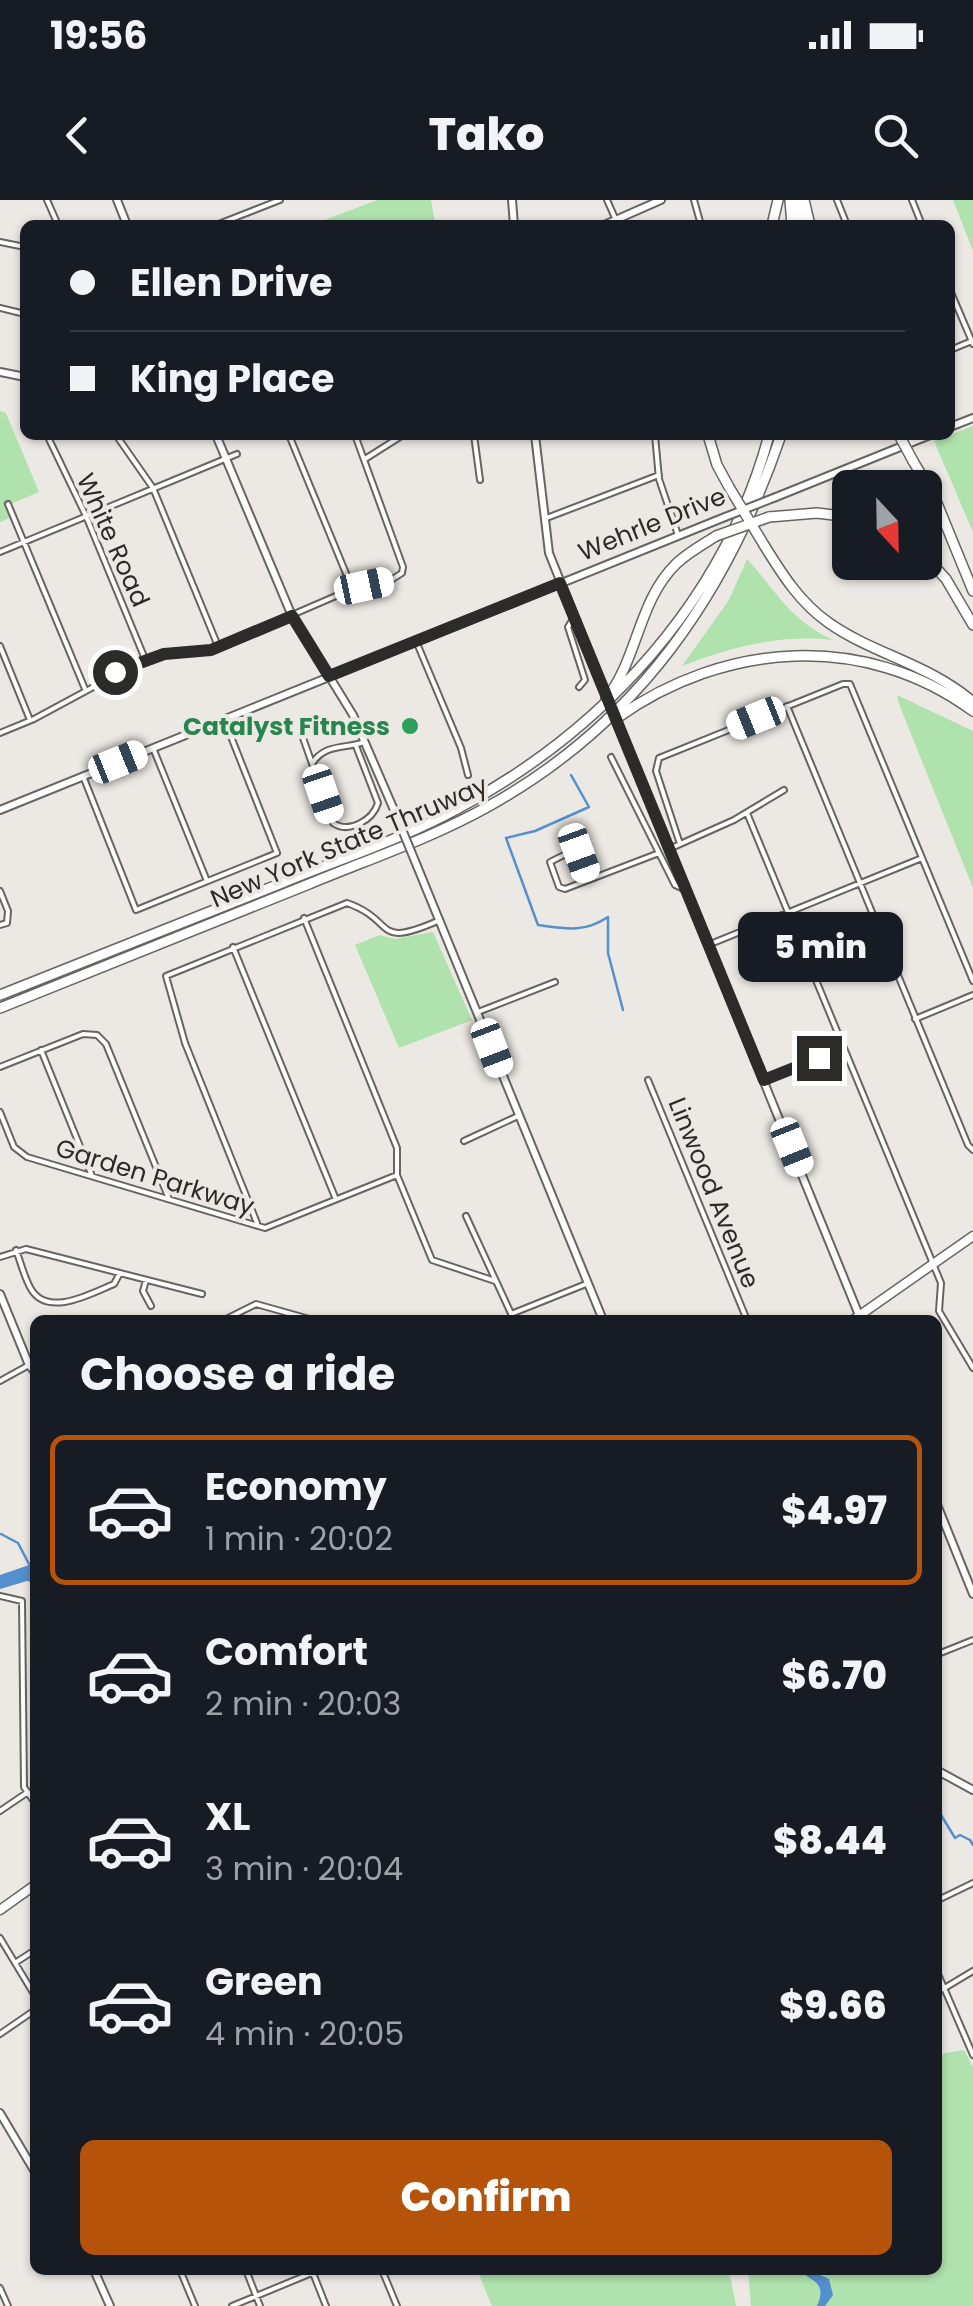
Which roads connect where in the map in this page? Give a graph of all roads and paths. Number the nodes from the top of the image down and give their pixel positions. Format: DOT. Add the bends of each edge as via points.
graph roads {
  1 [pos="280,200"];
  2 [pos="662,200"];
  3 [pos="229,220"];
  4 [pos="623,220"];
  5 [pos="955,302"];
  6 [pos="972,343"];
  7 [pos="49,440"];
  8 [pos="119,440"];
  9 [pos="218,440"];
  10 [pos="291,440"];
  11 [pos="357,440"];
  12 [pos="395,440"];
  13 [pos="475,440"];
  14 [pos="536,440"];
  15 [pos="656,440"];
  16 [pos="710,440"];
  17 [pos="768,440"];
  18 [pos="779,440"];
  19 [pos="902,440"];
  20 [pos="918,440"];
  21 [pos="237,454"];
  22 [pos="226,458"];
  23 [pos="363,460"];
  24 [pos="659,474"];
  25 [pos="480,480"];
  26 [pos="153,488"];
  27 [pos="8,504"];
  28 [pos="832,515"];
  29 [pos="86,516"];
  30 [pos="544,520"];
  31 [pos="678,535"];
  32 [pos="24,542"];
  33 [pos="0,552"];
  34 [pos="942,574"];
  35 [pos="560,583"];
  36 [pos="352,590"];
  37 [pos="973,591"];
  38 [pos="292,616"];
  39 [pos="574,617"];
  40 [pos="973,625"];
  41 [pos="416,641"];
  42 [pos="0,646"];
  43 [pos="218,647"];
  44 [pos="146,660"];
  45 [pos="329,676"];
  46 [pos="578,686"];
  47 [pos="85,689"];
  48 [pos="973,702"];
  49 [pos="787,706"];
  50 [pos="973,711"];
  51 [pos="592,716"];
  52 [pos="224,719"];
  53 [pos="30,721"];
  54 [pos="0,733"];
  55 [pos="303,738"];
  56 [pos="586,740"];
  57 [pos="365,742"];
  58 [pos="356,746"];
  59 [pos="153,748"];
  60 [pos="611,757"];
  61 [pos="312,764"];
  62 [pos="468,775"];
  63 [pos="83,776"];
  64 [pos="784,790"];
  65 [pos="0,810"];
  66 [pos="747,813"];
  67 [pos="680,844"];
  68 [pos="669,849"];
  69 [pos="659,852"];
  70 [pos="923,858"];
  71 [pos="589,880"];
  72 [pos="206,882"];
  73 [pos="860,883"];
  74 [pos="686,890"];
  75 [pos="0,891"];
  76 [pos="788,912"];
  77 [pos="304,918"];
  78 [pos="440,920"];
  79 [pos="0,925"];
  80 [pos="708,945"];
  81 [pos="234,947"];
  82 [pos="973,981"];
  83 [pos="555,982"];
  84 [pos="973,995"];
  85 [pos="0,996"];
  86 [pos="0,1008"];
  87 [pos="478,1012"];
  88 [pos="915,1019"];
  89 [pos="844,1048"];
  90 [pos="41,1050"];
  91 [pos="0,1067"];
  92 [pos="648,1080"];
  93 [pos="764,1080"];
  94 [pos="0,1112"];
  95 [pos="518,1116"];
  96 [pos="464,1140"];
  97 [pos="973,1150"];
  98 [pos="397,1174"];
  99 [pos="92,1176"];
  100 [pos="168,1199"];
  101 [pos="336,1199"];
  102 [pos="466,1216"];
  103 [pos="258,1226"];
  104 [pos="973,1236"];
  105 [pos="16,1250"];
  106 [pos="0,1257"];
  107 [pos="932,1265"];
  108 [pos="120,1273"];
  109 [pos="146,1280"];
  110 [pos="496,1281"];
  111 [pos="586,1284"];
  112 [pos="0,1294"];
  113 [pos="202,1294"];
  114 [pos="151,1306"];
  115 [pos="3,1310"];
  116 [pos="234,1315"];
  117 [pos="295,1315"];
  118 [pos="511,1315"];
  119 [pos="516,1315"];
  120 [pos="601,1315"];
  121 [pos="745,1315"];
  122 [pos="857,1315"];
  123 [pos="862,1315"];
  124 [pos="29,1364"];
  125 [pos="973,1368"];
  126 [pos="0,1382"];
  127 [pos="942,1517"];
  128 [pos="973,1594"];
  129 [pos="0,1596"];
  130 [pos="973,1640"];
  131 [pos="942,1652"];
  132 [pos="942,1773"];
  133 [pos="973,1790"];
  134 [pos="28,1792"];
  135 [pos="30,1795"];
  136 [pos="0,1811"];
  137 [pos="973,1884"];
  138 [pos="30,1889"];
  139 [pos="942,1898"];
  140 [pos="0,1910"];
  141 [pos="0,1938"];
  142 [pos="30,1954"];
  143 [pos="15,1964"];
  144 [pos="973,1971"];
  145 [pos="942,1984"];
  146 [pos="30,1988"];
  147 [pos="944,1989"];
  148 [pos="30,2013"];
  149 [pos="0,2034"];
  150 [pos="973,2055"];
  151 [pos="0,2113"];
  152 [pos="30,2164"];
  153 [pos="96,2275"];
  154 [pos="182,2275"];
  155 [pos="248,2275"];
  156 [pos="306,2275"];
  157 [pos="317,2275"];
  158 [pos="384,2275"];
  159 [pos="0,2288"];
  160 [pos="256,2296"];
  161 [pos="8,2306"];
  162 [pos="110,2306"];
  163 [pos="195,2306"];
  164 [pos="232,2306"];
  165 [pos="260,2306"];
  166 [pos="326,2306"];
  167 [pos="397,2306"];
  1 -- 3 [label="street"];
  2 -- 4 [label="street"];
  5 -- 6 [label="street"];
  7 -- 29 [label="street, White Road"];
  8 -- 26 [label="street"];
  9 -- 22 [label="street"];
  10 -- 36 [label="street"];
  11 -- 23 [label="street"];
  12 -- 23 [label="street"];
  13 -- 25 [label="street"];
  14 -- 30 [label="street"];
  15 -- 24 [label="street"];
  16 -- 48 [label="highway, bridge" via="717,465 782,574 819,615 915,663"];
  17 -- 51 [label="highway, New York State Thruway" via="708,576 646,662"];
  18 -- 56 [label="highway, New York State Thruway" via="715,586 656,670"];
  19 -- 37 [label="highway, bridge" via="934,496"];
  20 -- 31 [label="street, Wehrle Drive, bridge"];
  21 -- 22 [label="street"];
  22 -- 26 [label="street"];
  22 -- 38 [label="street"];
  23 -- 36 [label="street" via="403,567 392,580"];
  24 -- 30 [label="street"];
  24 -- 31 [label="street"];
  26 -- 29 [label="street"];
  26 -- 43 [label="street"];
  27 -- 32 [label="street"];
  28 -- 51 [label="highway, bridge" via="769,517 716,536 683,558 662,580 624,673"];
  29 -- 32 [label="street"];
  29 -- 44 [label="street, White Road"];
  30 -- 35 [label="street"];
  31 -- 35 [label="street, Wehrle Drive"];
  32 -- 33 [label="street"];
  32 -- 47 [label="street"];
  34 -- 40 [label="highway"];
  35 -- 39 [label="street"];
  35 -- 41 [label="street, Wehrle Drive"];
  36 -- 38 [label="street"];
  38 -- 43 [label="street"];
  38 -- 45 [label="street"];
  39 -- 46 [label="street" via="568,627 585,680"];
  39 -- 68 [label="street, bridge"];
  41 -- 45 [label="street, Wehrle Drive"];
  41 -- 62 [label="street"];
  42 -- 53 [label="street"];
  43 -- 44 [label="street"];
  44 -- 47 [label="street"];
  45 -- 52 [label="street, Wehrle Drive"];
  45 -- 57 [label="street"];
  47 -- 53 [label="street"];
  49 -- 67 [label="street" via="656,761"];
  49 -- 70 [label="street" via="837,686 855,690"];
  49 -- 73 [label="street"];
  50 -- 56 [label="highway" via="886,666 772,656 693,675"];
  51 -- 85 [label="highway, New York State Thruway" via="538,760 453,812"];
  52 -- 59 [label="street, Wehrle Drive"];
  52 -- 72 [label="street" via="277,853"];
  53 -- 54 [label="street"];
  55 -- 61 [label="street"];
  56 -- 86 [label="highway, New York State Thruway" via="453,825"];
  57 -- 58 [label="street"];
  57 -- 78 [label="street, bridge"];
  58 -- 61 [label="street" via="324,752"];
  58 -- 61 [label="street" via="378,804 372,816 346,828 333,823"];
  59 -- 63 [label="street, Wehrle Drive"];
  59 -- 72 [label="street"];
  60 -- 69 [label="street"];
  63 -- 65 [label="street, Wehrle Drive"];
  63 -- 72 [label="street" via="136,910"];
  64 -- 66 [label="street"];
  66 -- 67 [label="street"];
  66 -- 76 [label="street"];
  67 -- 68 [label="street"];
  68 -- 74 [label="street"];
  69 -- 71 [label="street"];
  69 -- 74 [label="street" via="675,885"];
  70 -- 73 [label="street"];
  70 -- 82 [label="street"];
  71 -- 71 [label="street" via="562,889 550,862 579,853"];
  73 -- 76 [label="street"];
  73 -- 88 [label="street"];
  74 -- 80 [label="street"];
  75 -- 79 [label="street" via="8,911"];
  76 -- 80 [label="street"];
  76 -- 89 [label="street"];
  77 -- 78 [label="street" via="348,903 397,934"];
  77 -- 81 [label="street"];
  77 -- 98 [label="street" via="397,1148"];
  78 -- 87 [label="street"];
  80 -- 93 [label="street"];
  81 -- 101 [label="street"];
  81 -- 103 [label="street" via="165,979"];
  83 -- 87 [label="street"];
  84 -- 88 [label="street"];
  87 -- 95 [label="street"];
  88 -- 97 [label="street"];
  89 -- 93 [label="street"];
  89 -- 107 [label="street"];
  90 -- 91 [label="street"];
  90 -- 99 [label="street"];
  90 -- 100 [label="street" via="83,1034 104,1041"];
  92 -- 121 [label="street, Linwood Avenue"];
  93 -- 122 [label="street"];
  94 -- 99 [label="street, Garden Parkway" via="22,1154"];
  95 -- 96 [label="street"];
  95 -- 111 [label="street"];
  98 -- 101 [label="street, Garden Parkway"];
  98 -- 110 [label="street" via="432,1260"];
  99 -- 100 [label="street, Garden Parkway"];
  100 -- 103 [label="street, Garden Parkway"];
  101 -- 103 [label="street, Garden Parkway"];
  102 -- 110 [label="street"];
  104 -- 107 [label="main road"];
  105 -- 106 [label="street"];
  105 -- 108 [label="street"];
  105 -- 108 [label="street" via="32,1290 60,1303 114,1284"];
  107 -- 123 [label="main road"];
  107 -- 125 [label="street" via="941,1284 940,1310"];
  108 -- 109 [label="street"];
  109 -- 113 [label="street"];
  109 -- 114 [label="street"];
  110 -- 118 [label="street"];
  111 -- 119 [label="street"];
  111 -- 120 [label="street"];
  112 -- 115 [label="street"];
  115 -- 124 [label="street"];
  116 -- 117 [label="street" via="256,1304"];
  124 -- 126 [label="street"];
  127 -- 128 [label="street"];
  129 -- 134 [label="street" via="22,1601"];
  130 -- 131 [label="street"];
  132 -- 133 [label="street"];
  134 -- 135 [label="street"];
  134 -- 136 [label="street"];
  137 -- 139 [label="street"];
  138 -- 140 [label="main road"];
  141 -- 143 [label="street"];
  142 -- 143 [label="street"];
  143 -- 146 [label="street"];
  144 -- 147 [label="street"];
  145 -- 147 [label="street"];
  147 -- 150 [label="street"];
  148 -- 149 [label="street"];
  151 -- 152 [label="street"];
  153 -- 162 [label="street"];
  154 -- 163 [label="street"];
  155 -- 160 [label="street"];
  156 -- 160 [label="street"];
  157 -- 166 [label="street"];
  158 -- 167 [label="street"];
  159 -- 161 [label="street"];
  160 -- 164 [label="street"];
  160 -- 165 [label="street"];
}
